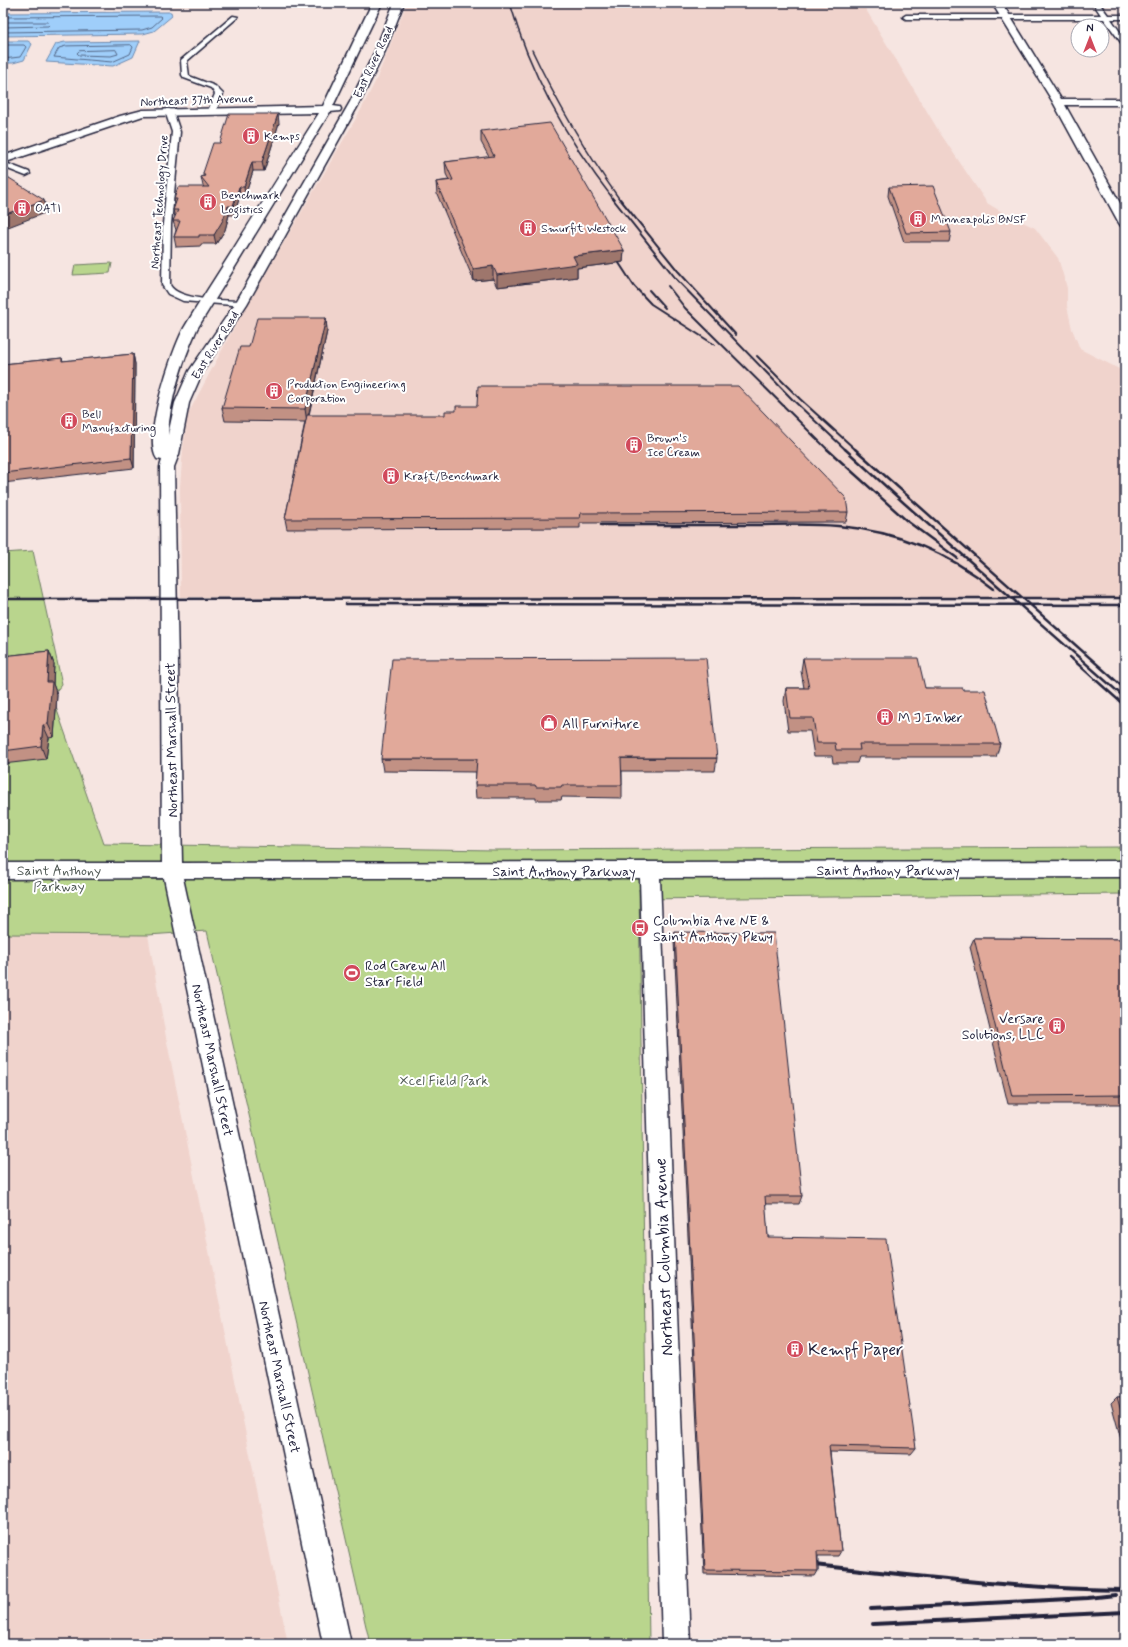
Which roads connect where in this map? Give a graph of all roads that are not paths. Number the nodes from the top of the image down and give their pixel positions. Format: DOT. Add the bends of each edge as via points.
graph roads {
  1 [pos="377,3"];
  2 [pos="399,3"];
  3 [pos="996,3"];
  4 [pos="1096,3"];
  5 [pos="235,17"];
  6 [pos="906,17"];
  7 [pos="1004,17"];
  8 [pos="1105,17"];
  9 [pos="1125,17"];
  10 [pos="1125,44"];
  11 [pos="1058,102"];
  12 [pos="1125,102"];
  13 [pos="353,105"];
  14 [pos="326,110"];
  15 [pos="169,111"];
  16 [pos="212,111"];
  17 [pos="3,160"];
  18 [pos="3,164"];
  19 [pos="26,174"];
  20 [pos="1121,207"];
  21 [pos="1125,223"];
  22 [pos="207,300"];
  23 [pos="241,304"];
  24 [pos="167,467"];
  25 [pos="1125,869"];
  26 [pos="650,870"];
  27 [pos="3,871"];
  28 [pos="172,872"];
  29 [pos="337,1644"];
  30 [pos="676,1644"];
  1 -- 14 [label="street, East River Road"];
  2 -- 13 [label="street, East River Road" via="380,51"];
  3 -- 7 [label="street"];
  4 -- 8 [label="street"];
  5 -- 16 [label="street" via="184,60 186,77 213,88 219,94"];
  6 -- 7 [label="street"];
  7 -- 8 [label="street"];
  7 -- 11 [label="street"];
  8 -- 9 [label="street"];
  8 -- 10 [label="street"];
  11 -- 12 [label="street"];
  11 -- 20 [label="street"];
  13 -- 14 [label="street, Northeast 37th Avenue"];
  13 -- 23 [label="street, East River Road"];
  14 -- 16 [label="street, Northeast 37th Avenue"];
  14 -- 22 [label="street, East River Road"];
  15 -- 16 [label="street, Northeast 37th Avenue"];
  15 -- 17 [label="street, Northeast 37th Avenue" via="132,115"];
  15 -- 22 [label="street, Northeast Technology Drive" via="176,132 167,224 167,290 186,299"];
  18 -- 19 [label="street"];
  20 -- 21 [label="street"];
  22 -- 23 [label="street"];
  22 -- 24 [label="street, East River Road" via="190,329 167,390 162,432 162,456"];
  23 -- 24 [label="street, East River Road" via="196,371 182,403"];
  24 -- 28 [label="street, Northeast Marshall Street"];
  25 -- 26 [label="street, Saint Anthony Parkway"];
  26 -- 28 [label="street, Saint Anthony Parkway"];
  26 -- 30 [label="street, Northeast Columbia Avenue"];
  27 -- 28 [label="street, Saint Anthony Parkway"];
  28 -- 29 [label="street, Northeast Marshall Street"];
}
